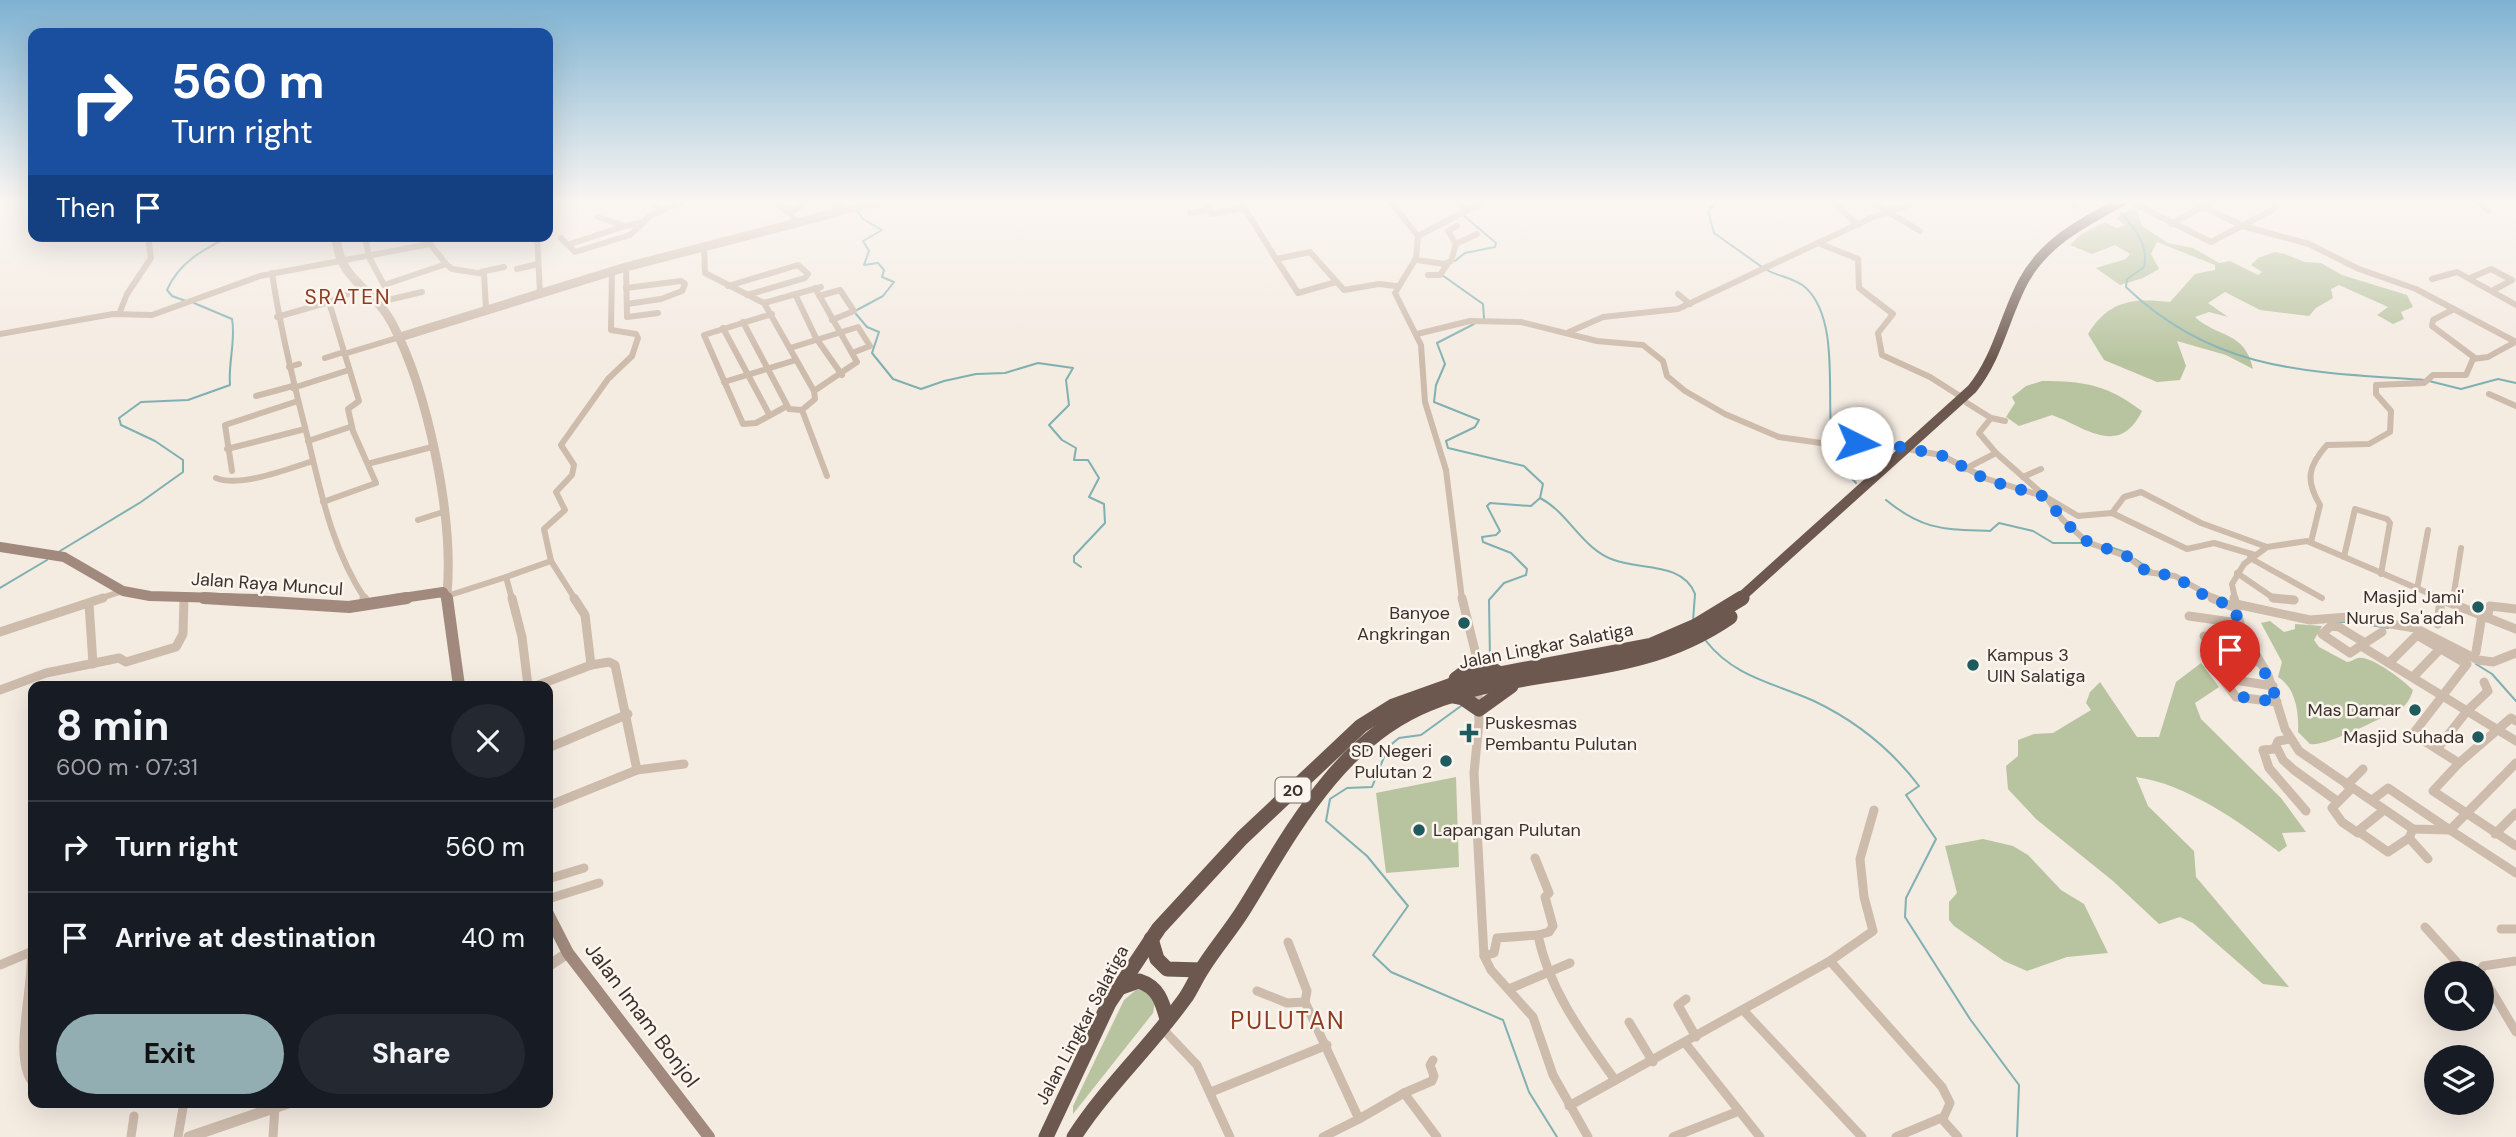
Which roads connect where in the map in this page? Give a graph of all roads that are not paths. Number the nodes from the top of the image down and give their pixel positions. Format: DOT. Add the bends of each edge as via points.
graph roads {
  1 [pos="150,254"];
  2 [pos="338,254"];
  3 [pos="383,254"];
  4 [pos="438,254"];
  5 [pos="538,254"];
  6 [pos="676,254"];
  7 [pos="704,254"];
  8 [pos="1273,254"];
  9 [pos="1300,254"];
  10 [pos="1312,254"];
  11 [pos="1417,254"];
  12 [pos="1455,254"];
  13 [pos="1793,254"];
  14 [pos="1846,254"];
  15 [pos="2054,254"];
  16 [pos="2328,254"];
  17 [pos="369,257"];
  18 [pos="1276,259"];
  19 [pos="1417,260"];
  20 [pos="339,261"];
  21 [pos="1448,263"];
  22 [pos="446,264"];
  23 [pos="538,264"];
  24 [pos="504,267"];
  25 [pos="626,267"];
  26 [pos="517,269"];
  27 [pos="612,271"];
  28 [pos="481,272"];
  29 [pos="272,273"];
  30 [pos="1428,275"];
  31 [pos="2470,278"];
  32 [pos="2432,279"];
  33 [pos="1336,282"];
  34 [pos="727,286"];
  35 [pos="1396,286"];
  36 [pos="626,288"];
  37 [pos="360,289"];
  38 [pos="2492,291"];
  39 [pos="422,292"];
  40 [pos="540,292"];
  41 [pos="795,294"];
  42 [pos="1678,294"];
  43 [pos="746,295"];
  44 [pos="819,296"];
  45 [pos="329,302"];
  46 [pos="379,302"];
  47 [pos="764,303"];
  48 [pos="1690,303"];
  49 [pos="627,304"];
  50 [pos="2516,305"];
  51 [pos="486,308"];
  52 [pos="2454,309"];
  53 [pos="658,313"];
  54 [pos="119,314"];
  55 [pos="772,314"];
  56 [pos="278,317"];
  57 [pos="627,317"];
  58 [pos="832,320"];
  59 [pos="743,322"];
  60 [pos="723,328"];
  61 [pos="627,329"];
  62 [pos="838,331"];
  63 [pos="1569,332"];
  64 [pos="0,334"];
  65 [pos="1417,334"];
  66 [pos="400,337"];
  67 [pos="816,338"];
  68 [pos="2516,342"];
  69 [pos="790,348"];
  70 [pos="344,353"];
  71 [pos="852,353"];
  72 [pos="325,358"];
  73 [pos="2475,358"];
  74 [pos="796,360"];
  75 [pos="299,364"];
  76 [pos="289,367"];
  77 [pos="767,368"];
  78 [pos="349,370"];
  79 [pos="748,374"];
  80 [pos="842,374"];
  81 [pos="724,382"];
  82 [pos="293,387"];
  83 [pos="814,391"];
  84 [pos="2489,394"];
  85 [pos="256,396"];
  86 [pos="1965,400"];
  87 [pos="298,401"];
  88 [pos="788,406"];
  89 [pos="2516,406"];
  90 [pos="802,410"];
  91 [pos="769,414"];
  92 [pos="1991,418"];
  93 [pos="2005,421"];
  94 [pos="350,427"];
  95 [pos="305,429"];
  96 [pos="308,441"];
  97 [pos="432,447"];
  98 [pos="227,449"];
  99 [pos="1912,450"];
  100 [pos="1996,453"];
  101 [pos="313,461"];
  102 [pos="371,463"];
  103 [pos="1965,469"];
  104 [pos="2040,469"];
  105 [pos="232,471"];
  106 [pos="827,476"];
  107 [pos="2023,477"];
  108 [pos="216,478"];
  109 [pos="2046,497"];
  110 [pos="323,502"];
  111 [pos="443,512"];
  112 [pos="2112,513"];
  113 [pos="418,520"];
  114 [pos="2428,530"];
  115 [pos="2311,541"];
  116 [pos="0,547"];
  117 [pos="2267,547"];
  118 [pos="2461,548"];
  119 [pos="2253,557"];
  120 [pos="2344,557"];
  121 [pos="551,561"];
  122 [pos="2237,573"];
  123 [pos="2381,574"];
  124 [pos="506,577"];
  125 [pos="2417,589"];
  126 [pos="122,591"];
  127 [pos="447,595"];
  128 [pos="184,596"];
  129 [pos="2322,598"];
  130 [pos="2294,600"];
  131 [pos="2441,600"];
  132 [pos="2452,603"];
  133 [pos="89,604"];
  134 [pos="370,606"];
  135 [pos="2235,606"];
  136 [pos="2516,609"];
  137 [pos="2189,616"];
  138 [pos="2484,616"];
  139 [pos="2238,624"];
  140 [pos="2438,624"];
  141 [pos="2516,629"];
  142 [pos="0,632"];
  143 [pos="2382,632"];
  144 [pos="2204,636"];
  145 [pos="2245,642"];
  146 [pos="2363,645"];
  147 [pos="2441,648"];
  148 [pos="1655,649"];
  149 [pos="2516,653"];
  150 [pos="2205,656"];
  151 [pos="2475,661"];
  152 [pos="1479,662"];
  153 [pos="2259,662"];
  154 [pos="2389,663"];
  155 [pos="93,664"];
  156 [pos="591,665"];
  157 [pos="1502,674"];
  158 [pos="2413,677"];
  159 [pos="1522,680"];
  160 [pos="458,681"];
  161 [pos="527,681"];
  162 [pos="549,681"];
  163 [pos="2484,682"];
  164 [pos="1476,683"];
  165 [pos="2273,686"];
  166 [pos="0,690"];
  167 [pos="1448,690"];
  168 [pos="2442,695"];
  169 [pos="2277,702"];
  170 [pos="1479,709"];
  171 [pos="2467,711"];
  172 [pos="628,714"];
  173 [pos="2516,721"];
  174 [pos="2498,730"];
  175 [pos="2290,739"];
  176 [pos="2516,741"];
  177 [pos="553,746"];
  178 [pos="2275,749"];
  179 [pos="2437,749"];
  180 [pos="2459,763"];
  181 [pos="2516,763"];
  182 [pos="684,764"];
  183 [pos="2363,769"];
  184 [pos="637,770"];
  185 [pos="2350,786"];
  186 [pos="2372,800"];
  187 [pos="2337,801"];
  188 [pos="553,804"];
  189 [pos="1874,810"];
  190 [pos="2384,810"];
  191 [pos="2306,811"];
  192 [pos="2516,813"];
  193 [pos="2465,814"];
  194 [pos="2450,830"];
  195 [pos="2358,833"];
  196 [pos="2411,833"];
  197 [pos="2495,834"];
  198 [pos="2516,846"];
  199 [pos="1535,858"];
  200 [pos="2428,859"];
  201 [pos="584,867"];
  202 [pos="2516,873"];
  203 [pos="553,877"];
  204 [pos="598,883"];
  205 [pos="553,897"];
  206 [pos="553,924"];
  207 [pos="2425,927"];
  208 [pos="2501,929"];
  209 [pos="2516,929"];
  210 [pos="1538,935"];
  211 [pos="1151,939"];
  212 [pos="1288,942"];
  213 [pos="28,953"];
  214 [pos="568,953"];
  215 [pos="1484,956"];
  216 [pos="1830,961"];
  217 [pos="2456,961"];
  218 [pos="2516,961"];
  219 [pos="553,963"];
  220 [pos="1570,963"];
  221 [pos="2494,964"];
  222 [pos="0,965"];
  223 [pos="1201,970"];
  224 [pos="1550,972"];
  225 [pos="1119,988"];
  226 [pos="1509,989"];
  227 [pos="1257,991"];
  228 [pos="2494,996"];
  229 [pos="1686,999"];
  230 [pos="1305,1002"];
  231 [pos="1743,1010"];
  232 [pos="28,1019"];
  233 [pos="1164,1023"];
  234 [pos="1629,1023"];
  235 [pos="2516,1032"];
  236 [pos="1696,1037"];
  237 [pos="1686,1044"];
  238 [pos="1327,1045"];
  239 [pos="1433,1060"];
  240 [pos="1653,1062"];
  241 [pos="28,1078"];
  242 [pos="1615,1080"];
  243 [pos="1211,1092"];
  244 [pos="1404,1093"];
  245 [pos="1569,1106"];
  246 [pos="183,1108"];
  247 [pos="267,1108"];
  248 [pos="275,1108"];
  249 [pos="1739,1111"];
  250 [pos="134,1116"];
  251 [pos="1359,1119"];
  252 [pos="1943,1119"];
  253 [pos="131,1137"];
  254 [pos="178,1137"];
  255 [pos="189,1137"];
  256 [pos="273,1137"];
  257 [pos="709,1137"];
  258 [pos="1045,1137"];
  259 [pos="1074,1137"];
  260 [pos="1230,1137"];
  261 [pos="1323,1137"];
  262 [pos="1437,1137"];
  263 [pos="1588,1137"];
  264 [pos="1673,1137"];
  265 [pos="1760,1137"];
  266 [pos="1862,1137"];
  267 [pos="1896,1137"];
  268 [pos="1958,1137"];
  1 -- 54 [label="street" via="150,263 124,295"];
  2 -- 20 [label="street"];
  3 -- 17 [label="street"];
  4 -- 22 [label="street"];
  5 -- 23 [label="street"];
  6 -- 25 [label="street"];
  7 -- 34 [label="street" via="705,273"];
  8 -- 18 [label="street"];
  9 -- 18 [label="street"];
  10 -- 33 [label="street"];
  11 -- 19 [label="street"];
  12 -- 21 [label="street"];
  13 -- 48 [label="street"];
  14 -- 86 [label="street" via="1858,259 1859,288 1893,314 1878,333 1882,355 1930,376"];
  15 -- 86 [label="highway, Jalan Lingkar Salatiga / 20" via="2023,289 1998,363"];
  16 -- 52 [label="street"];
  17 -- 20 [label="street"];
  17 -- 22 [label="street" via="384,285"];
  18 -- 33 [label="street" via="1298,293"];
  19 -- 21 [label="street"];
  19 -- 35 [label="street"];
  20 -- 29 [label="street"];
  20 -- 37 [label="street"];
  21 -- 30 [label="street" via="1440,275"];
  22 -- 28 [label="street" via="452,269"];
  23 -- 26 [label="street"];
  23 -- 40 [label="street"];
  24 -- 28 [label="street"];
  25 -- 27 [label="street"];
  25 -- 36 [label="street"];
  27 -- 40 [label="street"];
  27 -- 121 [label="street" via="611,330 635,334 638,344 561,445 574,465 572,475 556,492 565,510 544,529"];
  28 -- 51 [label="street" via="485,275"];
  29 -- 54 [label="street" via="152,315"];
  29 -- 56 [label="street"];
  31 -- 32 [label="street" via="2453,271"];
  31 -- 38 [label="street"];
  31 -- 38 [label="street" via="2491,269 2512,281"];
  33 -- 35 [label="street" via="1344,290"];
  34 -- 43 [label="street"];
  34 -- 43 [label="street" via="798,265 808,274"];
  35 -- 65 [label="street" via="1398,300"];
  36 -- 49 [label="street"];
  36 -- 49 [label="street" via="685,284 682,291 667,298"];
  37 -- 45 [label="street"];
  37 -- 46 [label="street"];
  38 -- 50 [label="street"];
  39 -- 46 [label="street"];
  40 -- 51 [label="street"];
  41 -- 44 [label="street" via="818,287"];
  41 -- 47 [label="street"];
  41 -- 67 [label="street"];
  42 -- 48 [label="street"];
  43 -- 47 [label="street"];
  44 -- 58 [label="street"];
  44 -- 58 [label="street" via="841,290 854,311"];
  45 -- 56 [label="street"];
  45 -- 70 [label="street"];
  46 -- 66 [label="street"];
  47 -- 55 [label="street"];
  48 -- 63 [label="street" via="1659,313 1603,317"];
  49 -- 57 [label="street"];
  51 -- 66 [label="street"];
  52 -- 68 [label="street"];
  52 -- 73 [label="street" via="2431,324"];
  53 -- 57 [label="street"];
  54 -- 64 [label="street"];
  55 -- 59 [label="street"];
  55 -- 69 [label="street"];
  56 -- 76 [label="street"];
  57 -- 61 [label="street"];
  58 -- 62 [label="street"];
  59 -- 60 [label="street"];
  59 -- 77 [label="street"];
  60 -- 79 [label="street"];
  60 -- 81 [label="street" via="704,335"];
  62 -- 67 [label="street"];
  62 -- 71 [label="street"];
  62 -- 71 [label="street" via="858,327 870,344"];
  63 -- 65 [label="street" via="1521,322 1470,321"];
  63 -- 99 [label="street" via="1597,341 1648,347 1663,360 1670,380 1712,408 1779,438"];
  65 -- 152 [label="street" via="1425,365 1425,402 1446,470 1463,605"];
  66 -- 70 [label="street"];
  66 -- 97 [label="street"];
  67 -- 69 [label="street"];
  67 -- 80 [label="street"];
  68 -- 73 [label="street" via="2488,357"];
  69 -- 74 [label="street"];
  70 -- 72 [label="street"];
  70 -- 78 [label="street"];
  71 -- 80 [label="street" via="857,364"];
  73 -- 115 [label="street" via="2466,375 2433,374 2427,380 2376,385 2376,394 2391,411 2390,432 2369,444 2327,445 2314,458 2310,485 2320,505"];
  74 -- 77 [label="street"];
  74 -- 83 [label="street"];
  75 -- 76 [label="street"];
  76 -- 82 [label="street"];
  77 -- 79 [label="street"];
  77 -- 88 [label="street"];
  78 -- 82 [label="street"];
  78 -- 94 [label="street" via="359,401 348,410"];
  79 -- 81 [label="street"];
  79 -- 91 [label="street"];
  80 -- 83 [label="street"];
  81 -- 91 [label="street" via="743,424 759,422"];
  82 -- 85 [label="street"];
  82 -- 87 [label="street"];
  83 -- 90 [label="street" via="812,404"];
  84 -- 89 [label="street"];
  86 -- 92 [label="street"];
  86 -- 99 [label="highway, Jalan Lingkar Salatiga / 20"];
  87 -- 95 [label="street"];
  87 -- 98 [label="street" via="225,425"];
  88 -- 90 [label="street" via="791,411"];
  88 -- 91 [label="street"];
  90 -- 106 [label="street"];
  92 -- 93 [label="street"];
  92 -- 100 [label="street" via="1979,433"];
  94 -- 96 [label="street"];
  94 -- 102 [label="street" via="357,446"];
  95 -- 96 [label="street"];
  95 -- 98 [label="street"];
  96 -- 101 [label="street"];
  97 -- 102 [label="street"];
  97 -- 111 [label="street"];
  98 -- 105 [label="street"];
  99 -- 103 [label="street" via="1944,456"];
  99 -- 148 [label="highway, Jalan Lingkar Salatiga / 20" via="1767,589 1705,629"];
  100 -- 103 [label="street"];
  100 -- 107 [label="street"];
  101 -- 108 [label="street" via="229,483"];
  101 -- 110 [label="street"];
  102 -- 110 [label="street" via="376,484"];
  103 -- 109 [label="street"];
  104 -- 107 [label="street"];
  107 -- 109 [label="street"];
  109 -- 112 [label="street" via="2078,516"];
  109 -- 135 [label="street" via="2062,519 2091,544 2129,557 2147,572 2175,576 2200,593"];
  110 -- 134 [label="street" via="338,554"];
  111 -- 113 [label="street"];
  111 -- 127 [label="street"];
  112 -- 117 [label="street" via="2124,497 2141,492 2201,523"];
  112 -- 119 [label="street" via="2185,548 2218,544"];
  114 -- 125 [label="street"];
  115 -- 117 [label="street"];
  115 -- 120 [label="street"];
  116 -- 126 [label="main road, Jalan Raya Muncul" via="64,557"];
  117 -- 119 [label="street"];
  118 -- 132 [label="street"];
  119 -- 122 [label="street"];
  119 -- 129 [label="street"];
  120 -- 123 [label="street"];
  120 -- 123 [label="street" via="2356,509 2387,519"];
  121 -- 124 [label="street"];
  121 -- 156 [label="street" via="585,615"];
  122 -- 130 [label="street" via="2276,600"];
  122 -- 135 [label="street" via="2232,584"];
  123 -- 125 [label="street"];
  124 -- 127 [label="street"];
  124 -- 161 [label="street" via="522,637"];
  125 -- 131 [label="street"];
  126 -- 128 [label="main road, Jalan Raya Muncul"];
  126 -- 133 [label="street"];
  127 -- 134 [label="main road, Jalan Raya Muncul" via="426,593"];
  127 -- 160 [label="main road"];
  128 -- 134 [label="main road, Jalan Raya Muncul"];
  128 -- 155 [label="street" via="183,634 176,647 126,662 119,658"];
  131 -- 132 [label="street"];
  131 -- 140 [label="street"];
  132 -- 138 [label="street"];
  133 -- 142 [label="street"];
  133 -- 155 [label="street"];
  135 -- 139 [label="street"];
  135 -- 151 [label="street" via="2310,620 2348,617 2415,628"];
  136 -- 138 [label="street" via="2490,606"];
  137 -- 139 [label="street"];
  138 -- 141 [label="street"];
  138 -- 151 [label="street"];
  139 -- 145 [label="street"];
  143 -- 146 [label="street"];
  144 -- 145 [label="street"];
  145 -- 153 [label="street"];
  146 -- 146 [label="street" via="2350,653 2323,638 2328,628 2339,627"];
  146 -- 154 [label="street"];
  147 -- 151 [label="street"];
  147 -- 154 [label="street" via="2415,635"];
  147 -- 158 [label="street"];
  148 -- 157 [label="highway, Jalan Lingkar Salatiga / 20"];
  148 -- 159 [label="highway, Jalan Lingkar Salatiga / 20" via="1619,663"];
  149 -- 151 [label="street" via="2493,662"];
  150 -- 153 [label="street"];
  151 -- 168 [label="street"];
  152 -- 157 [label="highway"];
  152 -- 164 [label="street"];
  152 -- 167 [label="highway"];
  153 -- 165 [label="street"];
  154 -- 158 [label="street"];
  155 -- 166 [label="street" via="46,673"];
  156 -- 162 [label="street"];
  156 -- 172 [label="street" via="615,665"];
  157 -- 164 [label="highway, Jalan Lingkar Salatiga / 20"];
  158 -- 168 [label="street"];
  159 -- 164 [label="highway, Jalan Lingkar Salatiga / 20"];
  159 -- 170 [label="highway"];
  163 -- 171 [label="street" via="2488,691"];
  164 -- 167 [label="highway, Jalan Lingkar Salatiga / 20"];
  164 -- 170 [label="street"];
  165 -- 169 [label="street"];
  165 -- 169 [label="street" via="2222,678 2236,696"];
  167 -- 170 [label="highway"];
  167 -- 211 [label="highway, Jalan Lingkar Salatiga / 20" via="1385,708 1361,726 1206,872"];
  167 -- 223 [label="highway, Jalan Lingkar Salatiga / 20" via="1396,720 1351,758 1314,801"];
  168 -- 171 [label="street"];
  168 -- 179 [label="street" via="2413,734"];
  169 -- 175 [label="street"];
  170 -- 215 [label="street" via="1474,773"];
  171 -- 174 [label="street"];
  171 -- 179 [label="street"];
  172 -- 177 [label="street"];
  172 -- 184 [label="street"];
  173 -- 174 [label="street" via="2511,718"];
  174 -- 176 [label="street"];
  174 -- 180 [label="street"];
  175 -- 178 [label="street" via="2278,741"];
  175 -- 185 [label="street" via="2299,751"];
  178 -- 187 [label="street" via="2294,770"];
  178 -- 191 [label="street" via="2263,750 2269,768"];
  179 -- 180 [label="street"];
  180 -- 193 [label="street" via="2432,789"];
  181 -- 193 [label="street"];
  182 -- 184 [label="street"];
  183 -- 185 [label="street"];
  184 -- 188 [label="street"];
  185 -- 186 [label="street"];
  185 -- 187 [label="street"];
  186 -- 190 [label="street"];
  186 -- 194 [label="street" via="2388,788"];
  187 -- 195 [label="street" via="2333,811"];
  189 -- 216 [label="street" via="1860,859 1873,930"];
  190 -- 195 [label="street"];
  190 -- 196 [label="street"];
  192 -- 197 [label="street"];
  193 -- 194 [label="street"];
  193 -- 197 [label="street"];
  194 -- 196 [label="street"];
  194 -- 202 [label="street"];
  195 -- 196 [label="street" via="2386,853"];
  196 -- 200 [label="street"];
  197 -- 198 [label="street"];
  199 -- 210 [label="street" via="1549,893 1545,897 1553,926"];
  201 -- 203 [label="street"];
  204 -- 205 [label="street"];
  206 -- 214 [label="main road, Jalan Imam Bonjol"];
  207 -- 217 [label="street"];
  208 -- 209 [label="street"];
  210 -- 215 [label="street" via="1497,938 1494,953"];
  210 -- 224 [label="street" via="1541,957"];
  211 -- 223 [label="highway" via="1163,968"];
  211 -- 225 [label="highway, Jalan Lingkar Salatiga / 20"];
  212 -- 230 [label="street" via="1307,991"];
  213 -- 222 [label="street"];
  214 -- 219 [label="street"];
  214 -- 257 [label="main road, Jalan Imam Bonjol"];
  215 -- 226 [label="street"];
  216 -- 231 [label="street"];
  216 -- 252 [label="street" via="1935,1076 1950,1103"];
  218 -- 221 [label="street"];
  220 -- 224 [label="street"];
  223 -- 233 [label="highway, Jalan Lingkar Salatiga / 20"];
  224 -- 226 [label="street"];
  224 -- 242 [label="street"];
  225 -- 233 [label="highway" via="1139,981 1155,987 1161,995"];
  225 -- 258 [label="highway, Jalan Lingkar Salatiga / 20"];
  226 -- 245 [label="street" via="1533,1017"];
  227 -- 230 [label="street" via="1287,1003"];
  228 -- 235 [label="street"];
  229 -- 236 [label="street" via="1678,1005"];
  230 -- 238 [label="street"];
  231 -- 236 [label="street"];
  231 -- 266 [label="street"];
  232 -- 241 [label="street" via="23,1064"];
  233 -- 243 [label="street" via="1197,1065"];
  233 -- 259 [label="highway, Jalan Lingkar Salatiga / 20" via="1090,1110"];
  234 -- 240 [label="street"];
  236 -- 237 [label="street"];
  237 -- 240 [label="street"];
  237 -- 249 [label="street"];
  238 -- 243 [label="street"];
  238 -- 251 [label="street"];
  239 -- 244 [label="street" via="1434,1079"];
  240 -- 242 [label="street"];
  242 -- 245 [label="street"];
  243 -- 260 [label="street"];
  244 -- 251 [label="street"];
  244 -- 262 [label="street"];
  245 -- 263 [label="street"];
  246 -- 254 [label="street"];
  247 -- 255 [label="street"];
  248 -- 256 [label="street"];
  249 -- 264 [label="street"];
  249 -- 265 [label="street"];
  250 -- 253 [label="street"];
  251 -- 261 [label="street"];
  252 -- 267 [label="street"];
  252 -- 268 [label="street"];
}
